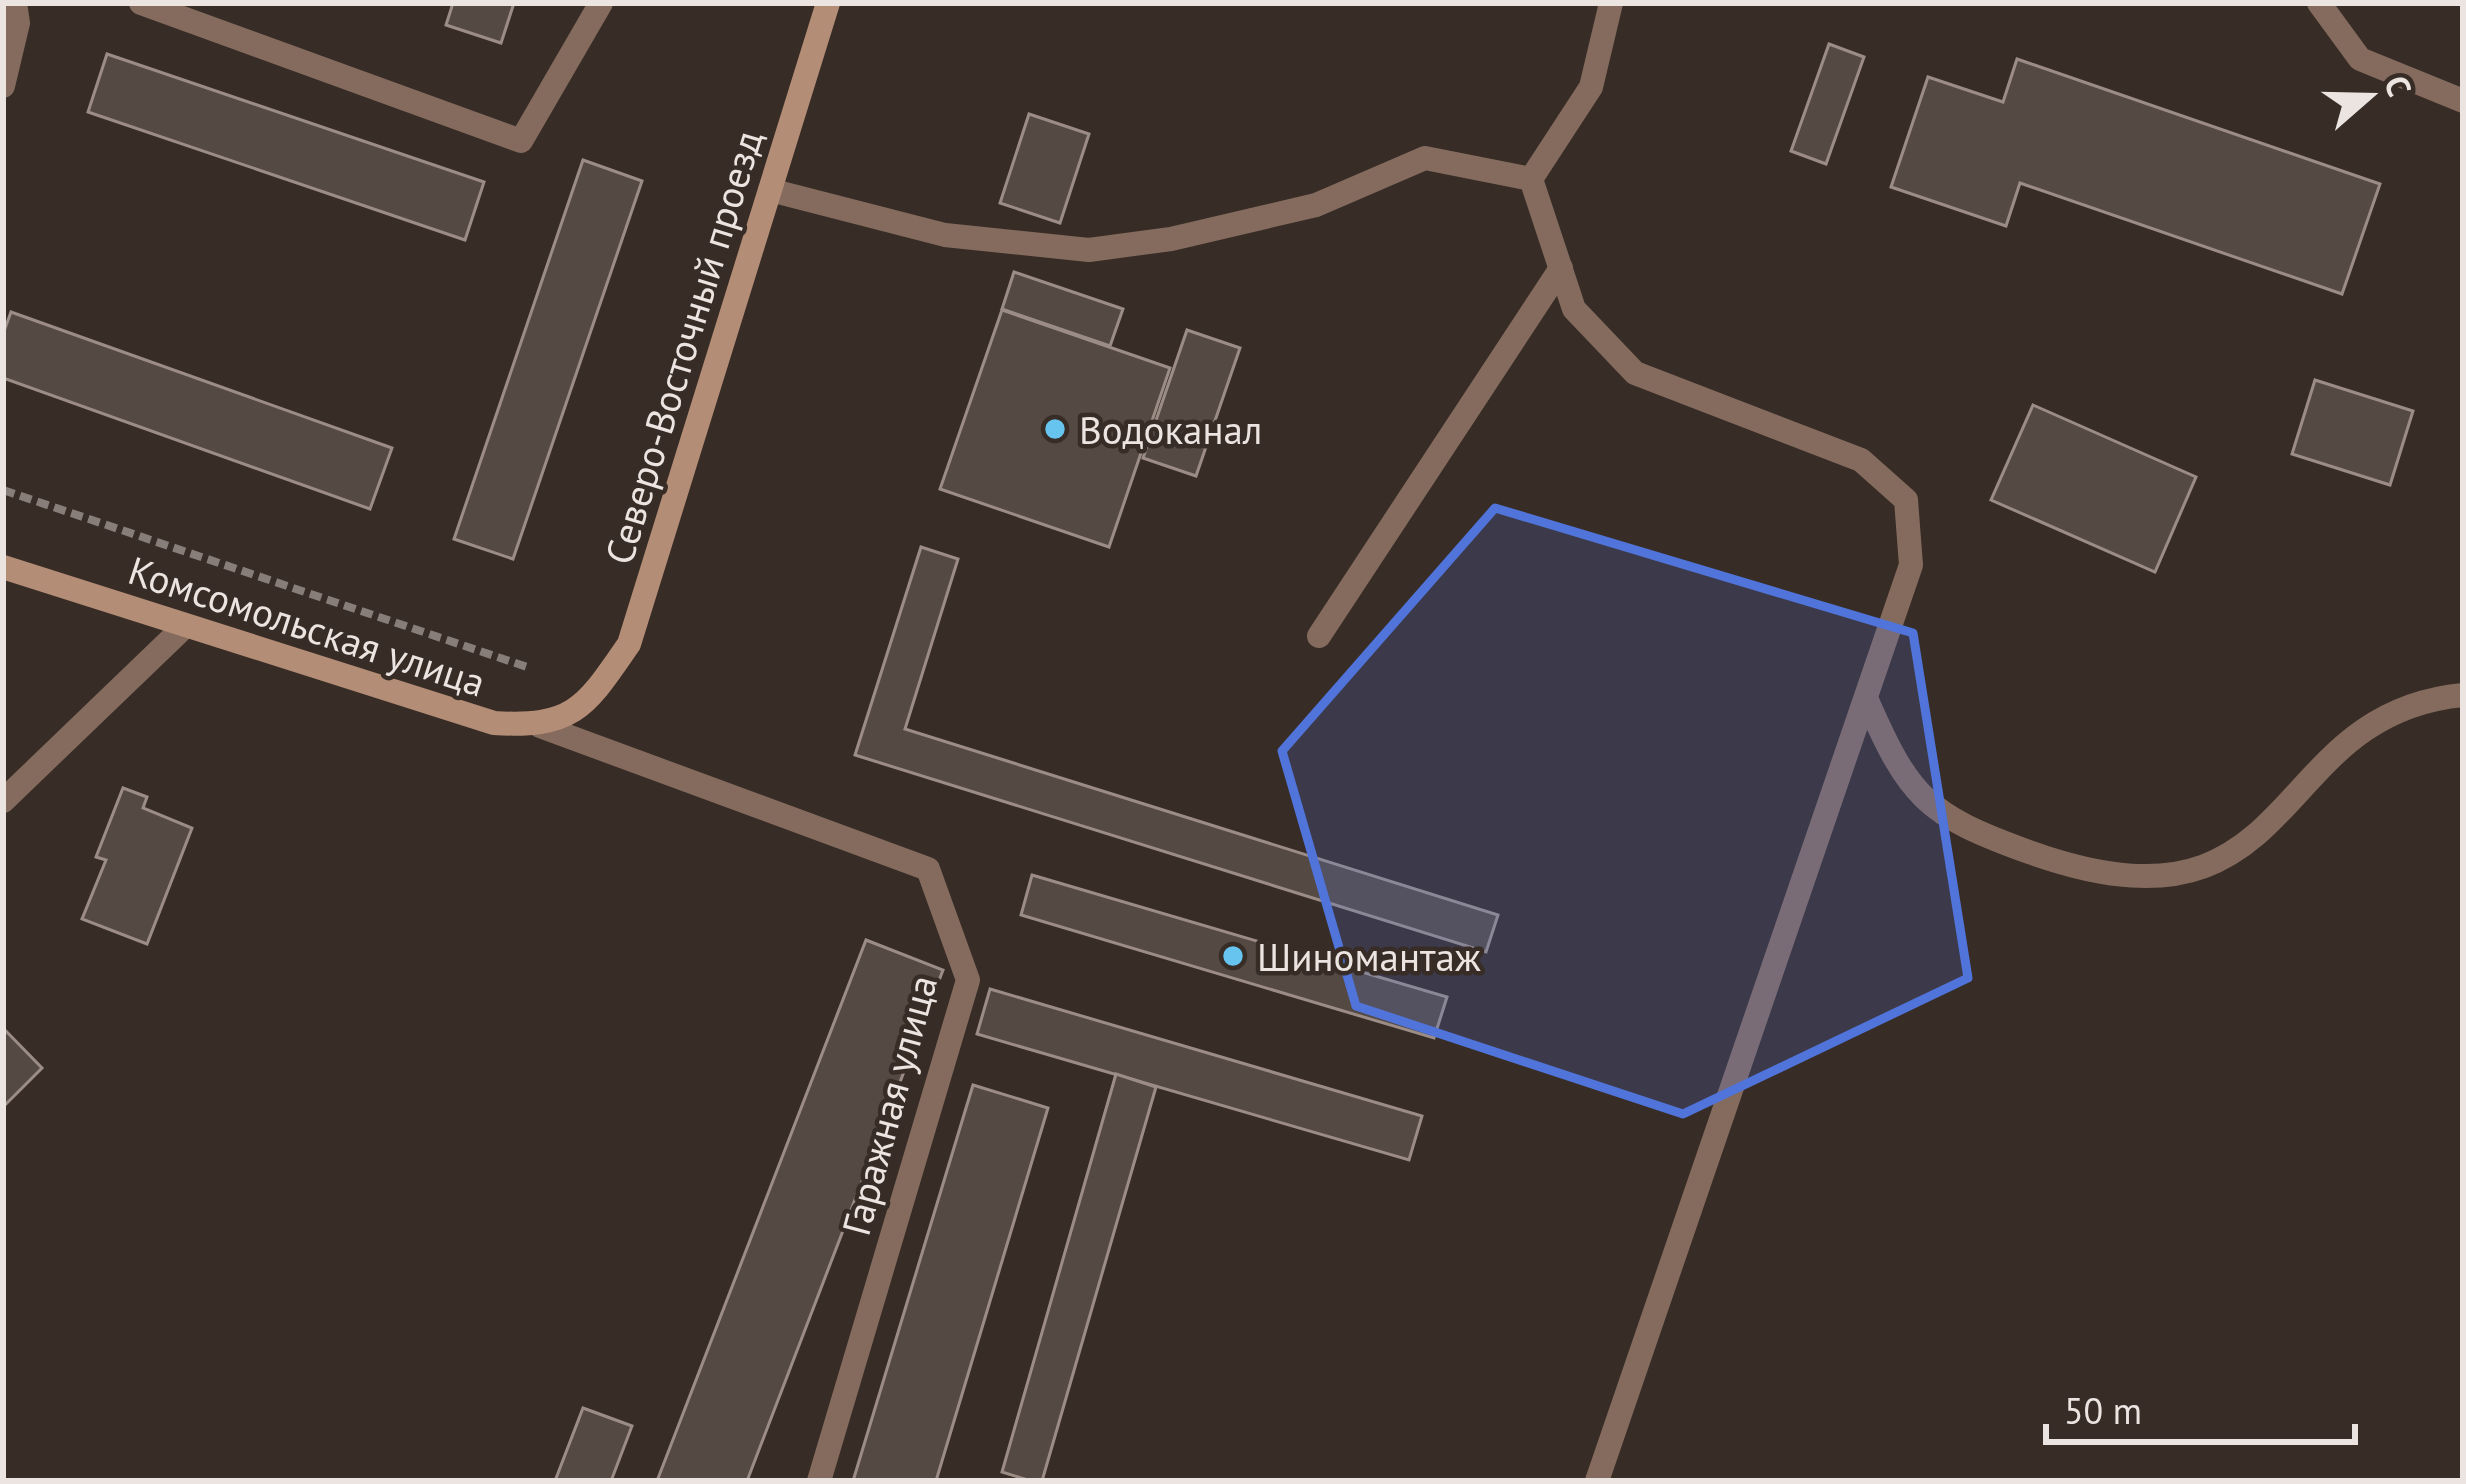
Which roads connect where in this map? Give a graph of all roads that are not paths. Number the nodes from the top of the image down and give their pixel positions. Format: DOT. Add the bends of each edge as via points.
graph roads {
  1 [pos="15,3"];
  2 [pos="142,3"];
  3 [pos="601,3"];
  4 [pos="1611,3"];
  5 [pos="2319,3"];
  6 [pos="819,6"];
  7 [pos="3,86"];
  8 [pos="2463,100"];
  9 [pos="1531,179"];
  10 [pos="770,190"];
  11 [pos="1561,268"];
  12 [pos="3,567"];
  13 [pos="185,626"];
  14 [pos="1319,636"];
  15 [pos="2463,695"];
  16 [pos="1866,698"];
  17 [pos="540,726"];
  18 [pos="3,801"];
  19 [pos="819,1481"];
  20 [pos="1597,1481"];
  1 -- 7 [label="street"];
  2 -- 3 [label="street" via="521,140"];
  4 -- 9 [label="street" via="1592,87"];
  5 -- 8 [label="street" via="2360,59"];
  6 -- 10 [label="street, Северо-Восточный проезд"];
  9 -- 10 [label="street" via="1425,158 1316,205 1089,250 945,235"];
  9 -- 11 [label="street"];
  10 -- 17 [label="street, Северо-Восточный проезд" via="629,644 588,703"];
  11 -- 14 [label="street"];
  11 -- 16 [label="street" via="1574,310 1635,374 1861,460 1906,500 1911,566"];
  12 -- 13 [label="street, Комсомольская улица"];
  13 -- 17 [label="street, Комсомольская улица" via="494,723"];
  13 -- 18 [label="street"];
  15 -- 16 [label="street" via="2386,713 2344,744 2248,845 2197,872 2136,878 1961,827 1915,794"];
  16 -- 20 [label="street"];
  17 -- 19 [label="street, Гаражная улица" via="928,869 968,980"];
}
